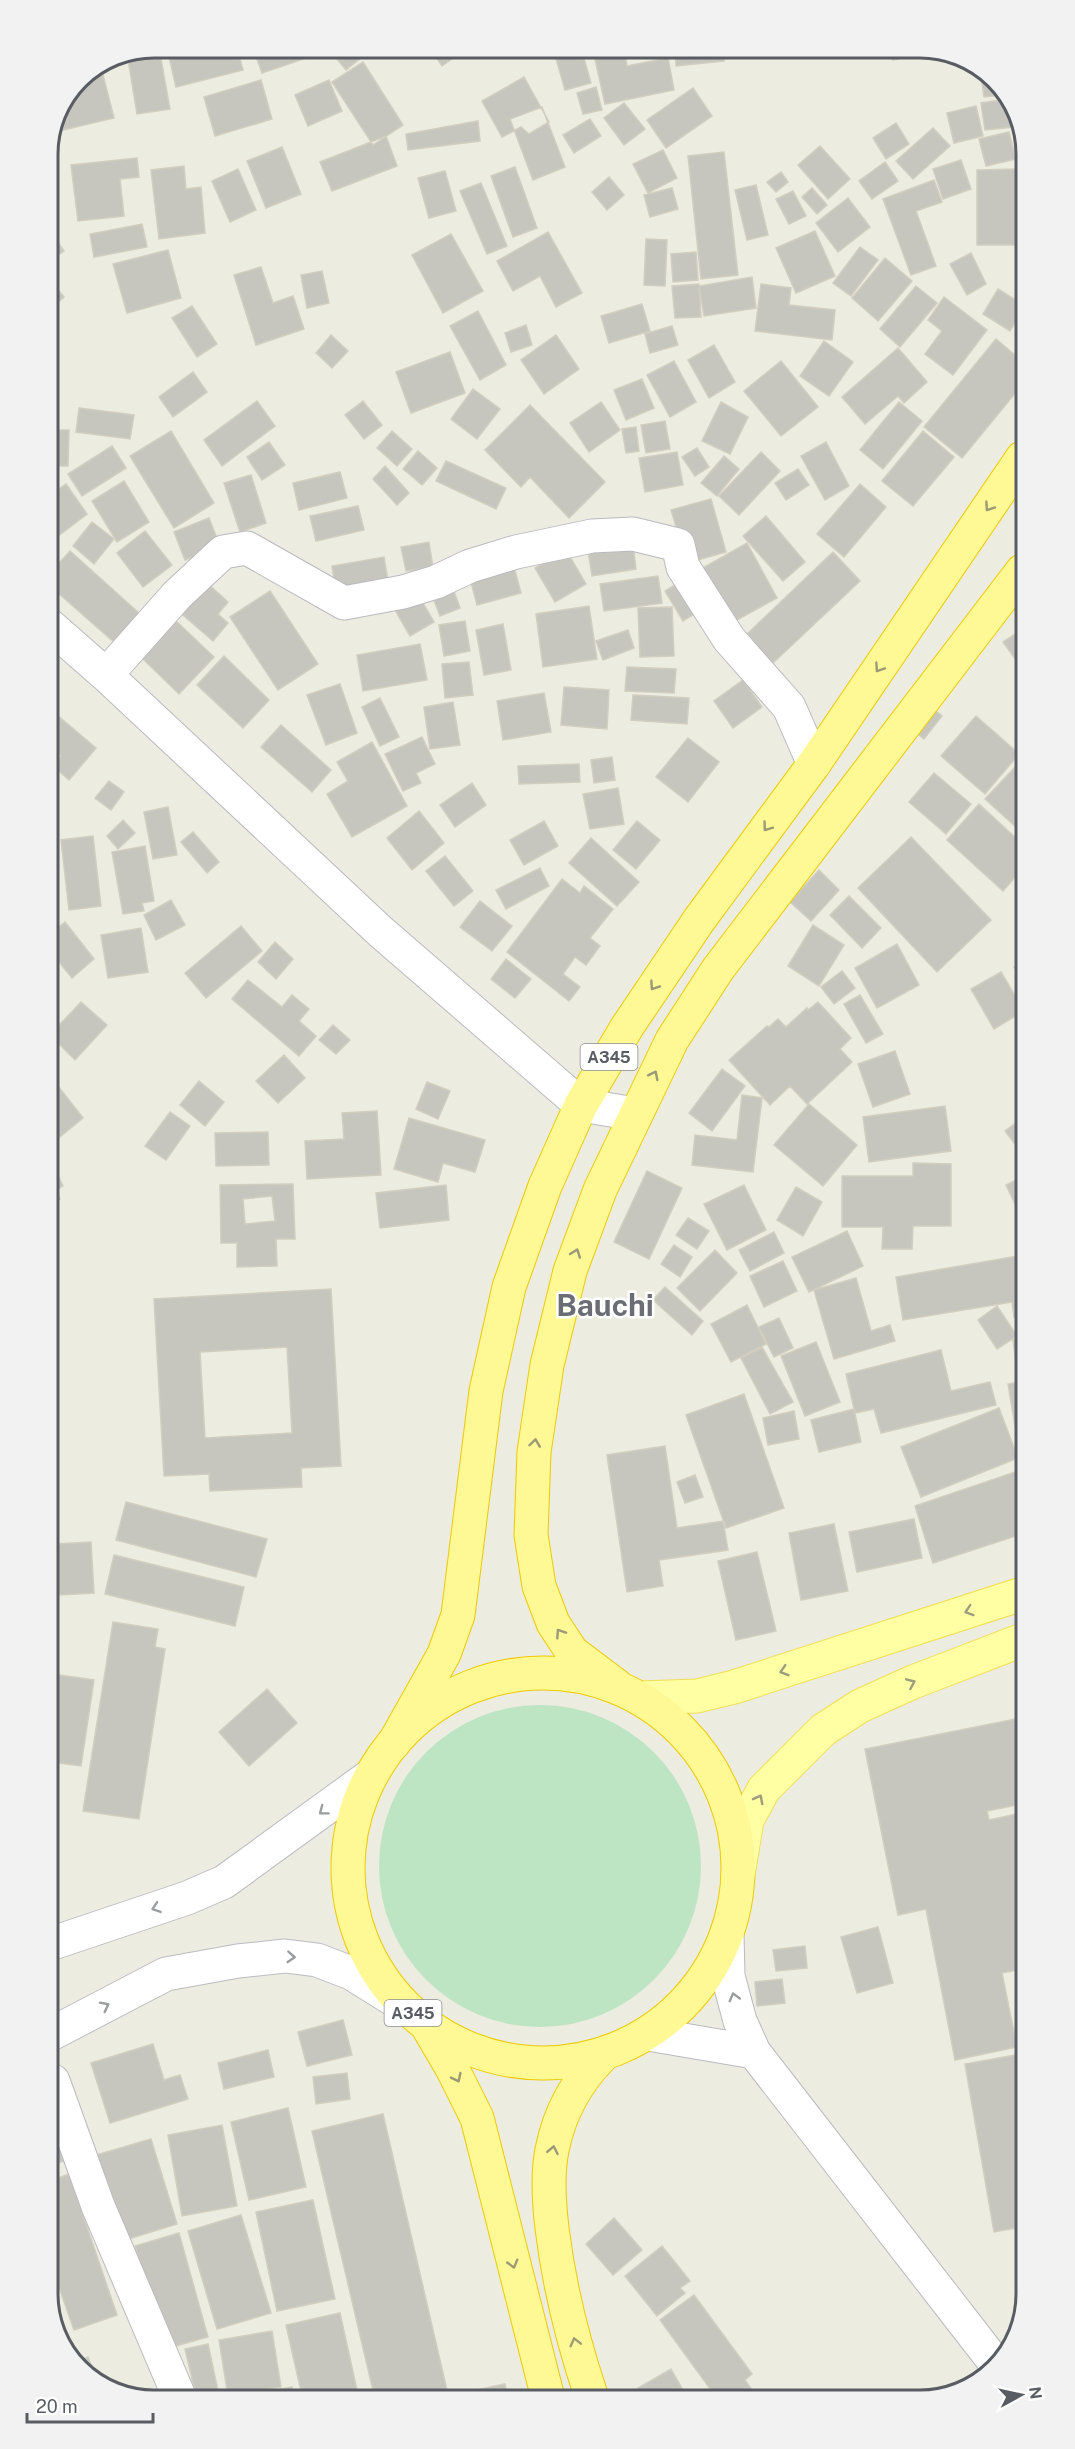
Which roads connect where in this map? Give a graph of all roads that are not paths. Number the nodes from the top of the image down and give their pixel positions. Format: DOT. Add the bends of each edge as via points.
graph roads {
  1 [pos="1016,467"];
  2 [pos="1016,579"];
  3 [pos="59,634"];
  4 [pos="106,675"];
  5 [pos="814,764"];
  6 [pos="581,1105"];
  7 [pos="635,1114"];
  8 [pos="1016,1596"];
  9 [pos="1016,1643"];
  10 [pos="629,1692"];
  11 [pos="394,1743"];
  12 [pos="370,1776"];
  13 [pos="738,1875"];
  14 [pos="727,1934"];
  15 [pos="59,1941"];
  16 [pos="404,2006"];
  17 [pos="428,2027"];
  18 [pos="59,2030"];
  19 [pos="648,2034"];
  20 [pos="754,2052"];
  21 [pos="603,2055"];
  22 [pos="59,2098"];
  23 [pos="991,2358"];
  24 [pos="177,2390"];
  25 [pos="546,2390"];
  26 [pos="589,2390"];
  1 -- 5 [label="highway, A345, one-way"];
  7 -- 2 [label="highway, A345, one-way" via="672,1040 718,969"];
  3 -- 4 [label="street"];
  4 -- 5 [label="street" via="177,595 224,552 247,548 344,603 403,592 516,552 592,536 633,534 678,545 683,567 729,639 789,707"];
  4 -- 6 [label="street" via="381,932"];
  5 -- 6 [label="highway, A345, one-way" via="699,920 627,1027"];
  6 -- 7 [label="street"];
  6 -- 11 [label="highway, A345" via="545,1186 509,1287 486,1391 458,1615 444,1654"];
  10 -- 7 [label="highway, A345, one-way" via="572,1652 553,1623 539,1586 531,1535 534,1452 547,1365 570,1271 600,1190"];
  8 -- 10 [label="main road, one-way" via="734,1687 697,1696"];
  13 -- 9 [label="main road, one-way" via="747,1820 764,1789 823,1730 860,1706"];
  10 -- 11 [label="highway, A345" via="562,1672 506,1675 452,1694"];
  10 -- 13 [label="highway, A345" via="674,1723 702,1755 722,1792 735,1832"];
  11 -- 12 [label="highway, A345"];
  12 -- 15 [label="street, one-way" via="224,1882"];
  12 -- 16 [label="highway, A345" via="350,1834 349,1896 368,1955"];
  13 -- 14 [label="highway, A345"];
  14 -- 19 [label="highway, A345" via="708,1973 682,2007"];
  20 -- 14 [label="street, one-way" via="740,2021 729,1976"];
  16 -- 17 [label="highway, A345"];
  18 -- 16 [label="street, one-way" via="166,1974 285,1956 317,1960 351,1972"];
  17 -- 21 [label="highway, A345" via="459,2046 494,2058 531,2064 567,2063"];
  17 -- 25 [label="highway, A345, one-way" via="477,2118"];
  19 -- 20 [label="street"];
  19 -- 21 [label="highway, A345"];
  20 -- 23 [label="street"];
  26 -- 21 [label="highway, A345, one-way" via="557,2273 549,2198 551,2151 566,2106 588,2069"];
  22 -- 24 [label="street" via="98,2206"];
}
